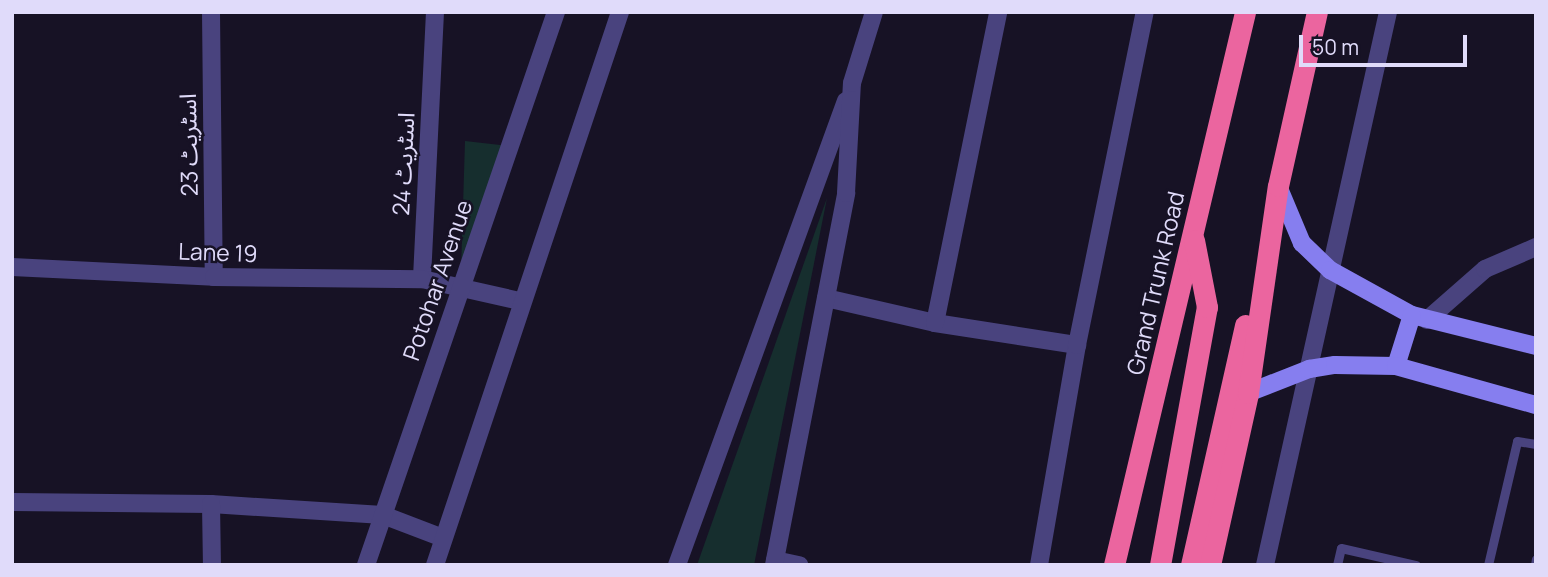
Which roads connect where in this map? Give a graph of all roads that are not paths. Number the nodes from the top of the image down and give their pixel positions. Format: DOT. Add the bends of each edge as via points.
graph roads {
  1 [pos="211,12"];
  2 [pos="435,12"];
  3 [pos="556,12"];
  4 [pos="620,12"];
  5 [pos="874,12"];
  6 [pos="998,12"];
  7 [pos="1145,12"];
  8 [pos="1245,12"];
  9 [pos="1317,12"];
  10 [pos="1388,12"];
  11 [pos="852,83"];
  12 [pos="1278,186"];
  13 [pos="1193,236"];
  14 [pos="1536,247"];
  15 [pos="1266,256"];
  16 [pos="12,267"];
  17 [pos="1330,270"];
  18 [pos="214,277"];
  19 [pos="422,279"];
  20 [pos="460,285"];
  21 [pos="826,298"];
  22 [pos="520,301"];
  23 [pos="1420,317"];
  24 [pos="935,323"];
  25 [pos="1077,345"];
  26 [pos="1536,346"];
  27 [pos="1396,366"];
  28 [pos="1308,369"];
  29 [pos="1248,393"];
  30 [pos="1536,405"];
  31 [pos="1536,444"];
  32 [pos="12,502"];
  33 [pos="211,504"];
  34 [pos="383,515"];
  35 [pos="443,538"];
  36 [pos="1536,559"];
  37 [pos="775,563"];
  38 [pos="212,565"];
  39 [pos="366,565"];
  40 [pos="435,565"];
  41 [pos="677,565"];
  42 [pos="799,565"];
  43 [pos="1039,565"];
  44 [pos="1114,565"];
  45 [pos="1160,565"];
  46 [pos="1191,565"];
  47 [pos="1210,565"];
  48 [pos="1265,565"];
  49 [pos="1337,565"];
  50 [pos="1416,565"];
  51 [pos="1488,565"];
  52 [pos="1535,565"];
  1 -- 18 [label="street, اسٹریٹ 23"];
  2 -- 19 [label="street, اسٹریٹ 24"];
  3 -- 20 [label="street, Potohar Avenue"];
  4 -- 22 [label="street"];
  5 -- 11 [label="street"];
  6 -- 24 [label="street"];
  7 -- 25 [label="street"];
  8 -- 13 [label="highway, Grand Trunk Road"];
  9 -- 12 [label="highway"];
  10 -- 17 [label="street"];
  11 -- 21 [label="street" via="846,192"];
  11 -- 41 [label="street"];
  12 -- 15 [label="highway"];
  12 -- 17 [label="street" via="1302,243"];
  13 -- 44 [label="highway, Grand Trunk Road"];
  13 -- 45 [label="highway" via="1207,307"];
  14 -- 23 [label="street" via="1485,269"];
  15 -- 29 [label="highway"];
  15 -- 46 [label="highway" via="1237,355"];
  16 -- 18 [label="street, Lane 19"];
  17 -- 23 [label="street"];
  17 -- 28 [label="street"];
  18 -- 19 [label="street, Lane 19"];
  19 -- 20 [label="street"];
  20 -- 22 [label="street"];
  20 -- 34 [label="street, Potohar Avenue"];
  21 -- 24 [label="street"];
  21 -- 37 [label="street"];
  22 -- 35 [label="street"];
  23 -- 26 [label="street"];
  23 -- 27 [label="street"];
  24 -- 25 [label="street"];
  25 -- 43 [label="street"];
  27 -- 28 [label="street"];
  27 -- 30 [label="street"];
  28 -- 29 [label="street"];
  28 -- 48 [label="street"];
  29 -- 47 [label="highway"];
  31 -- 51 [label="lane" via="1517,441"];
  32 -- 33 [label="street"];
  33 -- 34 [label="street"];
  33 -- 38 [label="street"];
  34 -- 35 [label="street"];
  34 -- 39 [label="street, Potohar Avenue"];
  35 -- 40 [label="street"];
  36 -- 52 [label="lane"];
  37 -- 42 [label="street"];
  49 -- 50 [label="lane" via="1341,548"];
}
